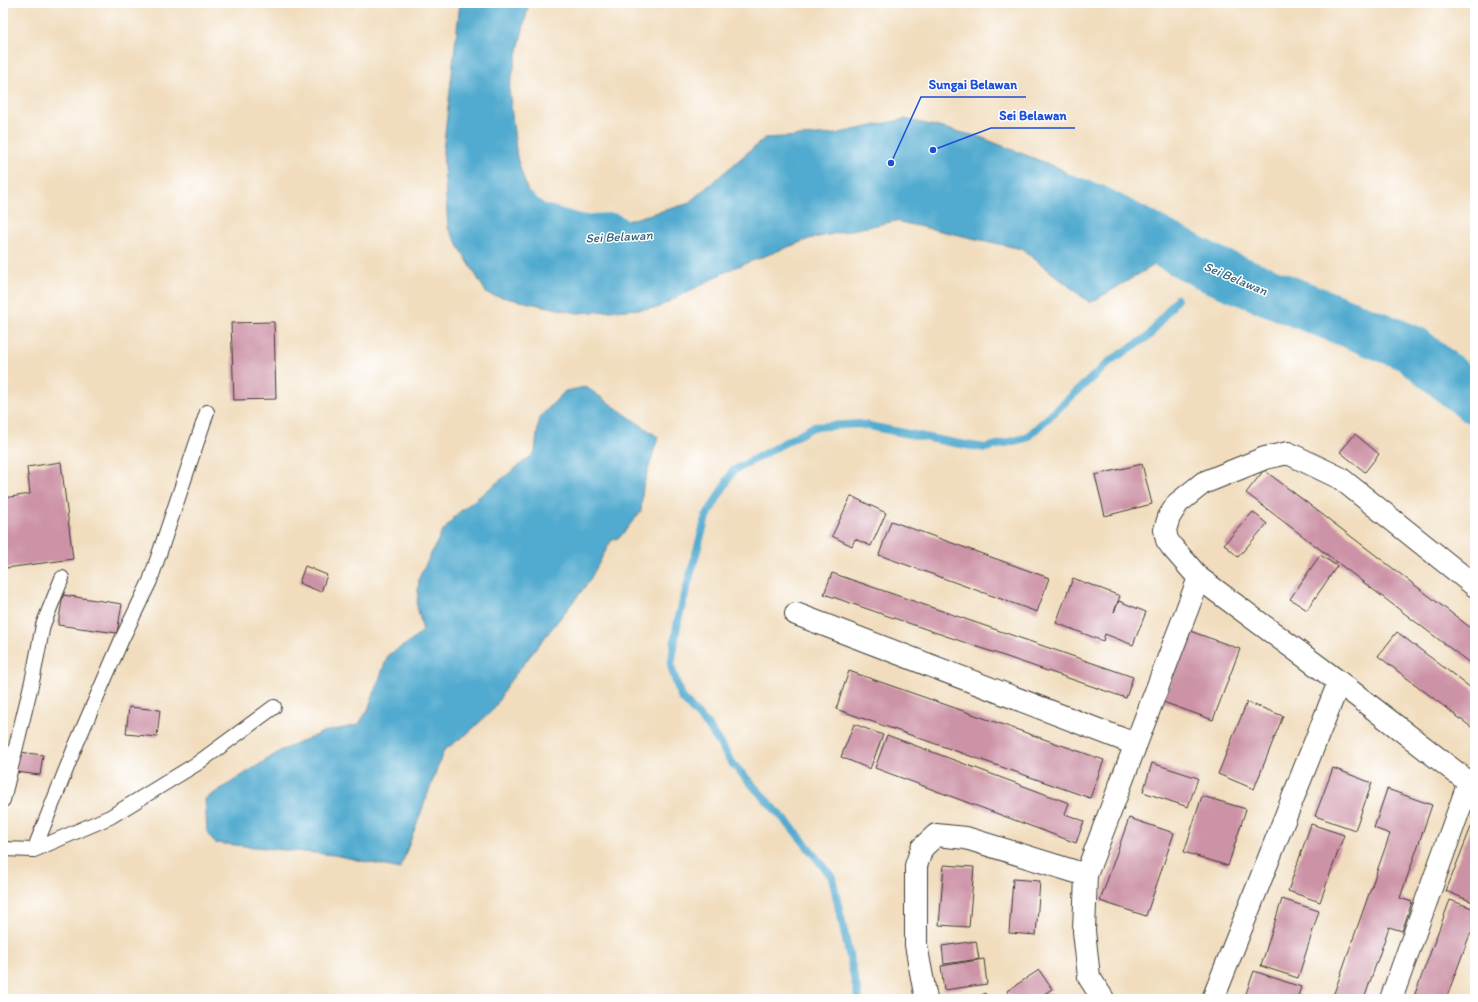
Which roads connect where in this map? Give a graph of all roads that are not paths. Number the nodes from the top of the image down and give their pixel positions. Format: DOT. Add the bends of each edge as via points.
graph roads {
  1 [pos="207,412"];
  2 [pos="62,578"];
  3 [pos="1199,578"];
  4 [pos="1475,586"];
  5 [pos="796,614"];
  6 [pos="1339,682"];
  7 [pos="274,707"];
  8 [pos="1135,744"];
  9 [pos="1472,784"];
  10 [pos="3,800"];
  11 [pos="3,848"];
  12 [pos="34,850"];
  13 [pos="1086,875"];
  14 [pos="926,999"];
  15 [pos="1104,999"];
  16 [pos="1214,999"];
  17 [pos="1391,999"];
  1 -- 12 [label="lane" via="150,581 90,711"];
  2 -- 10 [label="lane" via="42,625 33,677"];
  3 -- 4 [label="street" via="1167,540 1165,530 1169,517 1178,504 1203,483 1264,458 1288,453 1340,478"];
  3 -- 6 [label="street"];
  3 -- 8 [label="street"];
  5 -- 8 [label="street"];
  6 -- 9 [label="street"];
  6 -- 16 [label="street"];
  7 -- 12 [label="lane" via="161,788 110,817"];
  8 -- 13 [label="street"];
  9 -- 17 [label="street"];
  11 -- 12 [label="lane"];
  13 -- 14 [label="street" via="966,838 936,835 922,848 916,866 916,945"];
  13 -- 15 [label="street" via="1084,931 1089,977"];
}
